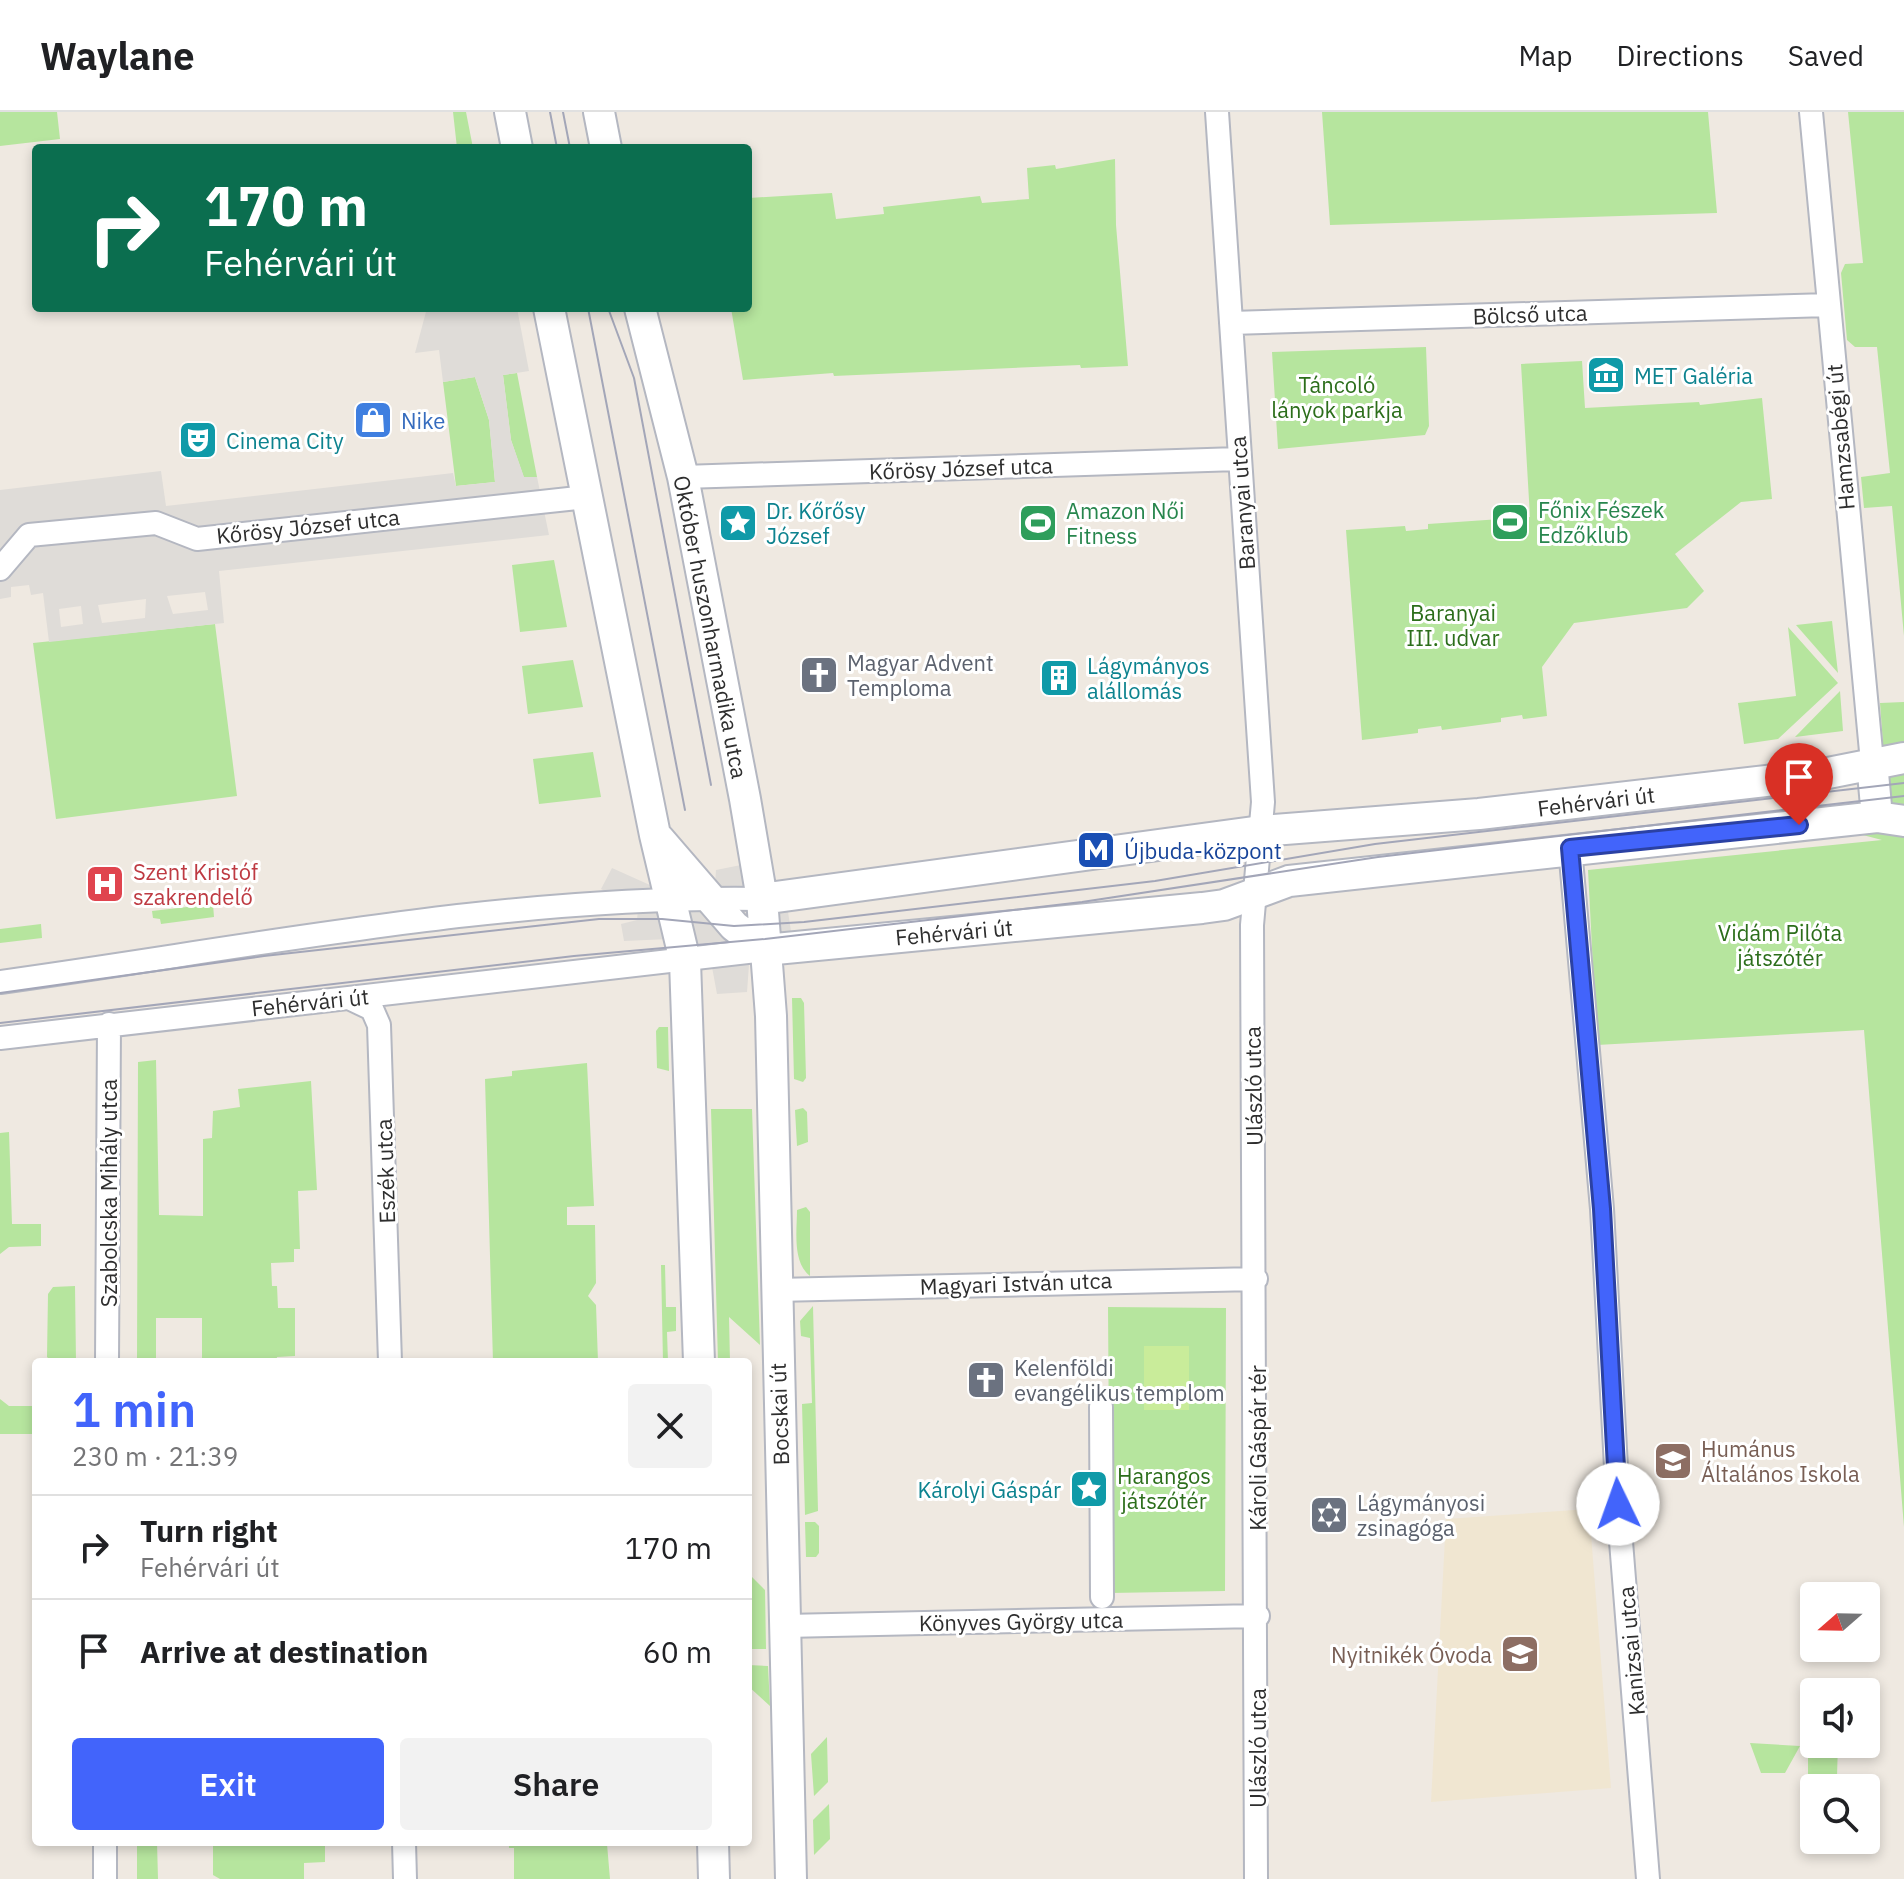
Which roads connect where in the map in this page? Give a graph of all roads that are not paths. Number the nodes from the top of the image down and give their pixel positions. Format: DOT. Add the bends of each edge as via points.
graph roads {
  1 [pos="510,112"];
  2 [pos="599,112"];
  3 [pos="1217,112"];
  4 [pos="1811,112"];
  5 [pos="516,144"];
  6 [pos="605,144"];
  7 [pos="1828,305"];
  8 [pos="550,312"];
  9 [pos="641,312"];
  10 [pos="1231,323"];
  11 [pos="1238,459"];
  12 [pos="683,477"];
  13 [pos="587,497"];
  14 [pos="0,569"];
  15 [pos="1904,758"];
  16 [pos="1872,762"];
  17 [pos="1891,819"];
  18 [pos="1261,831"];
  19 [pos="655,835"];
  20 [pos="1570,848"];
  21 [pos="1255,893"];
  22 [pos="710,898"];
  23 [pos="762,899"];
  24 [pos="670,900"];
  25 [pos="765,950"];
  26 [pos="685,961"];
  27 [pos="0,982"];
  28 [pos="348,997"];
  29 [pos="109,1024"];
  30 [pos="0,1038"];
  31 [pos="1256,1279"];
  32 [pos="776,1290"];
  33 [pos="107,1358"];
  34 [pos="390,1358"];
  35 [pos="699,1358"];
  36 [pos="1101,1407"];
  37 [pos="1102,1597"];
  38 [pos="1258,1616"];
  39 [pos="785,1626"];
  40 [pos="105,1846"];
  41 [pos="404,1846"];
  42 [pos="713,1846"];
  43 [pos="105,1879"];
  44 [pos="405,1879"];
  45 [pos="714,1879"];
  46 [pos="791,1879"];
  47 [pos="1256,1879"];
  48 [pos="1648,1879"];
  1 -- 5 [label="main road"];
  2 -- 6 [label="main road"];
  3 -- 10 [label="street, Baranyai utca"];
  4 -- 7 [label="street, Hamzsabégi út"];
  7 -- 10 [label="street, Bölcső utca"];
  7 -- 16 [label="street, Hamzsabégi út"];
  8 -- 13 [label="main road"];
  9 -- 12 [label="main road, Október huszonharmadika utca"];
  10 -- 11 [label="street, Baranyai utca"];
  11 -- 12 [label="street, Kőrösy József utca"];
  11 -- 18 [label="street, Baranyai utca" via="1263,788"];
  12 -- 23 [label="main road, Október huszonharmadika utca"];
  13 -- 14 [label="street, Kőrösy József utca" via="197,539 156,523 76,529 29,535"];
  13 -- 19 [label="main road"];
  15 -- 16 [label="main road, Fehérvári út"];
  16 -- 17 [label="main road"];
  16 -- 18 [label="main road, Fehérvári út" via="1818,775 1479,814"];
  17 -- 20 [label="main road, Fehérvári út"];
  18 -- 21 [label="street, Baranyai utca"];
  18 -- 23 [label="main road, Fehérvári út"];
  19 -- 22 [label="main road"];
  19 -- 24 [label="main road"];
  20 -- 21 [label="main road, Fehérvári út" via="1289,881"];
  20 -- 48 [label="street, Kanizsai utca" via="1602,1209 1618,1504"];
  21 -- 25 [label="main road, Fehérvári út" via="1202,908"];
  21 -- 31 [label="street, Ulászló utca"];
  22 -- 23 [label="street, Fehérvári út"];
  22 -- 24 [label="street, Fehérvári út"];
  22 -- 25 [label="main road"];
  23 -- 25 [label="main road, Október huszonharmadika utca"];
  24 -- 26 [label="main road"];
  24 -- 27 [label="street, Fehérvári út" via="568,905 288,936 233,950"];
  25 -- 26 [label="street, Fehérvári út"];
  25 -- 32 [label="main road, Bocskai út"];
  26 -- 28 [label="street, Fehérvári út"];
  26 -- 35 [label="main road"];
  28 -- 29 [label="street, Fehérvári út"];
  28 -- 34 [label="street, Eszék utca" via="372,1009 379,1025"];
  29 -- 30 [label="street, Fehérvári út"];
  29 -- 33 [label="street, Szabolcska Mihály utca"];
  31 -- 32 [label="street, Magyari István utca"];
  31 -- 38 [label="street, Károli Gáspár tér"];
  32 -- 39 [label="main road, Bocskai út"];
  36 -- 37 [label="street"];
  38 -- 39 [label="street, Könyves György utca"];
  38 -- 47 [label="street, Ulászló utca"];
  39 -- 46 [label="main road, Bocskai út"];
  40 -- 43 [label="street"];
  41 -- 44 [label="street"];
  42 -- 45 [label="main road"];
}
